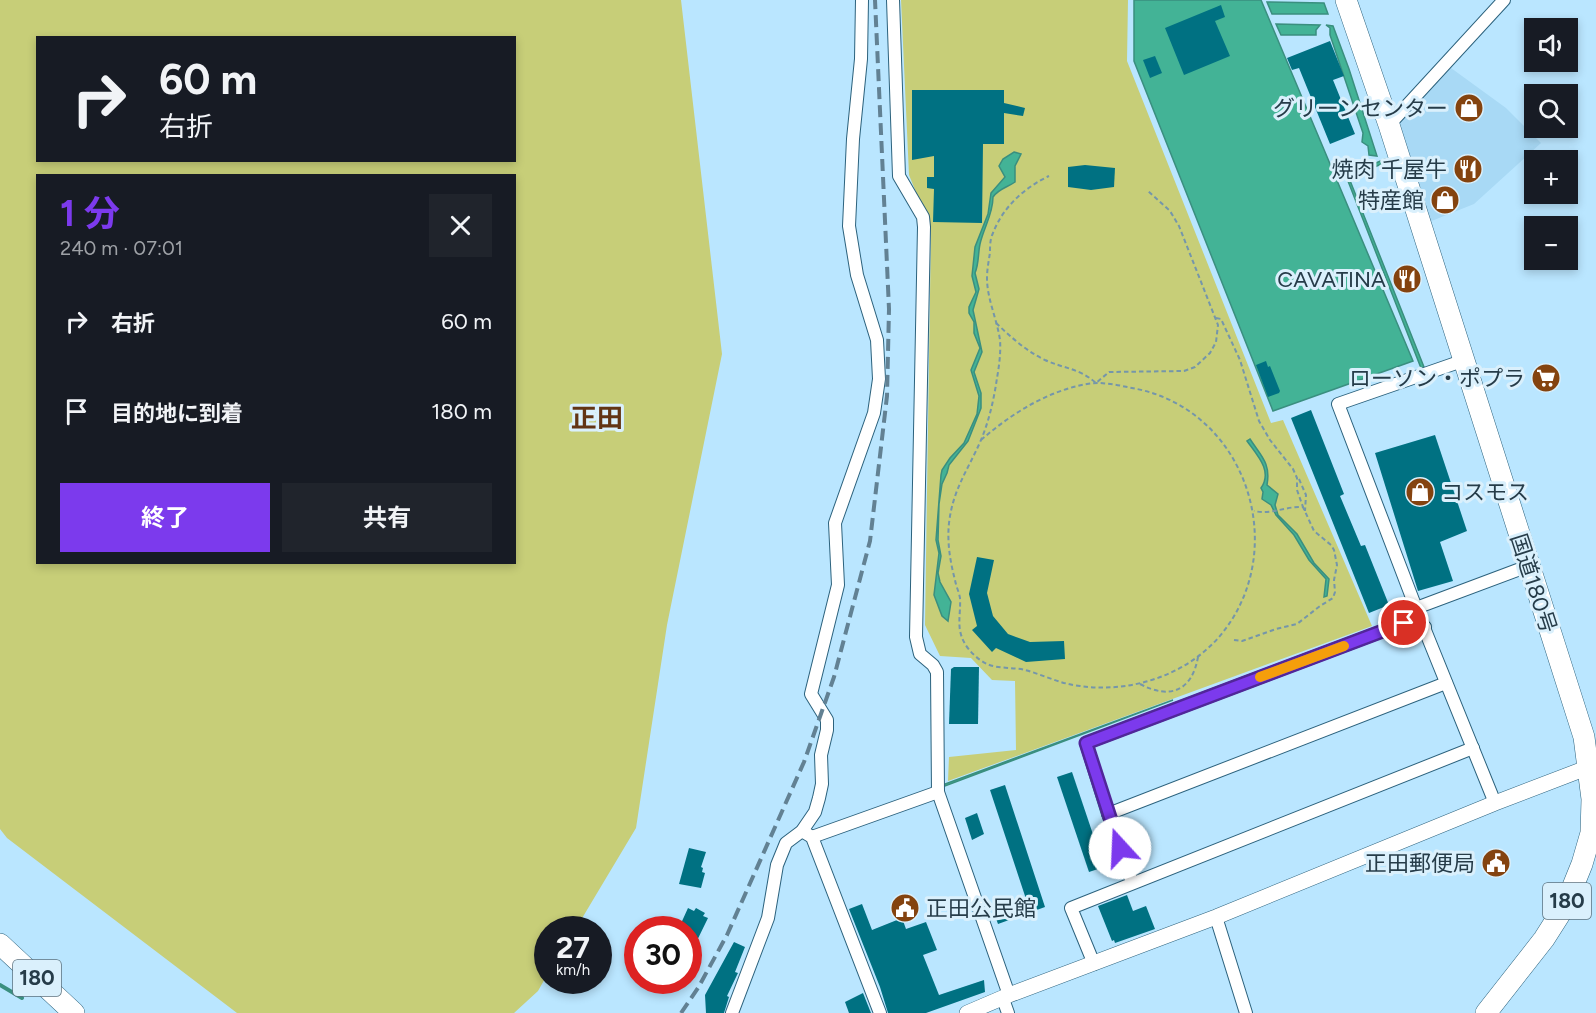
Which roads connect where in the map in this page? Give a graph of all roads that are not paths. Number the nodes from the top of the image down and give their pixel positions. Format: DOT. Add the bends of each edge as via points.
graph roads {
  1 [pos="862,0"];
  2 [pos="893,0"];
  3 [pos="1346,0"];
  4 [pos="1504,0"];
  5 [pos="1389,125"];
  6 [pos="1462,361"];
  7 [pos="1528,566"];
  8 [pos="1416,608"];
  9 [pos="1425,627"];
  10 [pos="1446,683"];
  11 [pos="1473,748"];
  12 [pos="1589,767"];
  13 [pos="938,792"];
  14 [pos="1495,803"];
  15 [pos="1108,814"];
  16 [pos="807,834"];
  17 [pos="1132,882"];
  18 [pos="1216,917"];
  19 [pos="0,944"];
  20 [pos="1094,964"];
  21 [pos="1007,1002"];
  22 [pos="74,1013"];
  23 [pos="732,1013"];
  24 [pos="880,1013"];
  25 [pos="967,1013"];
  26 [pos="1245,1013"];
  27 [pos="1486,1013"];
  1 -- 16 [label="street" via="849,226 857,275 877,340 879,379 874,413 835,523 838,585 811,694 827,720 827,730 821,755 822,784"];
  2 -- 13 [label="street" via="899,177 923,217 924,227 916,637 920,654 937,672"];
  3 -- 5 [label="highway, 国道180号 / 180"];
  4 -- 5 [label="street"];
  5 -- 6 [label="highway, 国道180号 / 180"];
  6 -- 7 [label="highway, 国道180号 / 180"];
  6 -- 8 [label="street" via="1338,404"];
  7 -- 8 [label="street"];
  7 -- 12 [label="highway, 国道180号 / 180" via="1584,736"];
  8 -- 9 [label="street"];
  9 -- 10 [label="street"];
  9 -- 15 [label="street" via="1404,623 1086,743"];
  10 -- 11 [label="street"];
  10 -- 15 [label="street"];
  11 -- 14 [label="street"];
  11 -- 17 [label="street"];
  12 -- 14 [label="street"];
  12 -- 27 [label="highway, 国道180号 / 180" via="1591,833 1565,906"];
  13 -- 16 [label="street"];
  13 -- 21 [label="street"];
  14 -- 18 [label="street"];
  15 -- 17 [label="street"];
  16 -- 23 [label="street" via="786,843 777,865 768,918"];
  16 -- 24 [label="street"];
  17 -- 20 [label="street" via="1071,908"];
  18 -- 20 [label="street"];
  18 -- 26 [label="street"];
  19 -- 22 [label="highway, 180"];
  20 -- 21 [label="street"];
  21 -- 25 [label="street"];
}
